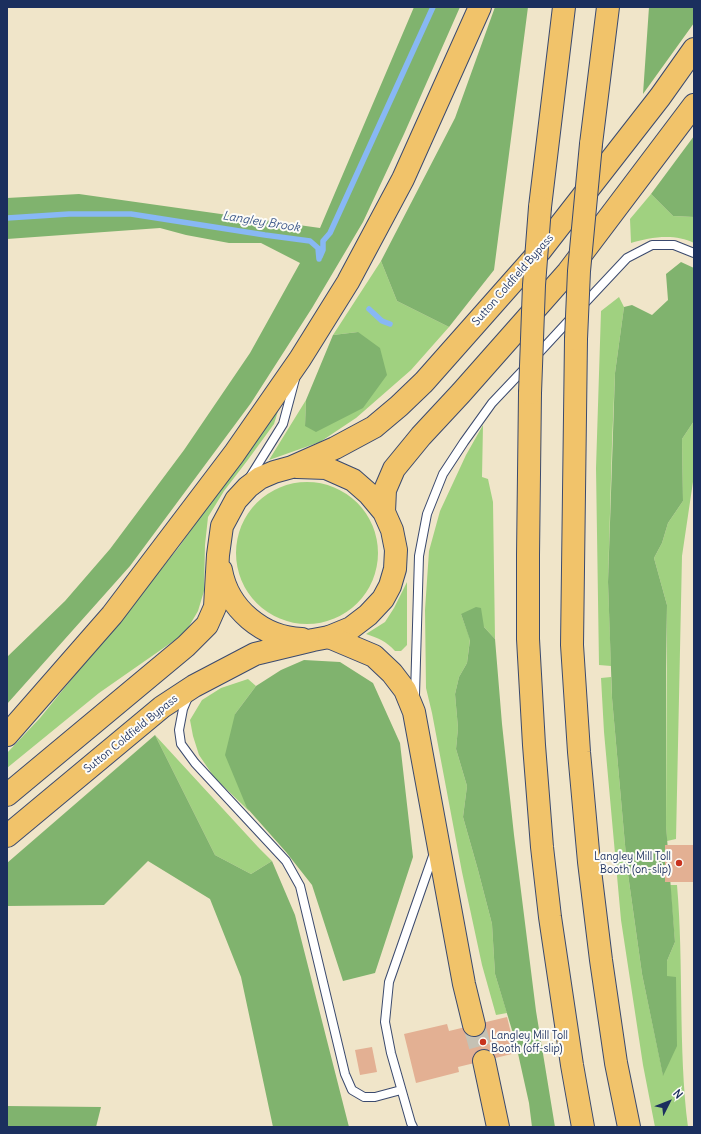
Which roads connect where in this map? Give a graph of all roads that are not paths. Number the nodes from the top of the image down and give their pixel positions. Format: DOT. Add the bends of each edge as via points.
graph roads {
  1 [pos="480,7"];
  2 [pos="564,7"];
  3 [pos="608,7"];
  4 [pos="694,49"];
  5 [pos="694,105"];
  6 [pos="694,253"];
  7 [pos="300,359"];
  8 [pos="292,467"];
  9 [pos="236,500"];
  10 [pos="384,512"];
  11 [pos="218,555"];
  12 [pos="321,638"];
  13 [pos="194,686"];
  14 [pos="414,712"];
  15 [pos="7,735"];
  16 [pos="7,795"];
  17 [pos="7,836"];
  18 [pos="438,841"];
  19 [pos="474,1025"];
  20 [pos="484,1061"];
  21 [pos="401,1090"];
  22 [pos="413,1127"];
  23 [pos="498,1127"];
  24 [pos="583,1127"];
  25 [pos="629,1127"];
  1 -- 7 [label="highway" via="403,179 348,282"];
  2 -- 24 [label="highway, bridge" via="540,206 534,285 530,392 528,639 542,847 550,917"];
  3 -- 25 [label="highway, bridge" via="579,270 572,645 578,752 589,862 616,1062"];
  4 -- 8 [label="highway, Sutton Coldfield Bypass" via="540,252 424,382 374,427"];
  5 -- 10 [label="highway, Sutton Coldfield Bypass" via="568,272 394,469 385,490"];
  6 -- 14 [label="lane" via="674,245 652,245 627,258 492,403 443,474 427,514 419,556"];
  7 -- 9 [label="lane" via="283,424"];
  7 -- 15 [label="highway" via="234,454 112,615"];
  8 -- 9 [label="highway, Sutton Coldfield Bypass" via="260,478"];
  8 -- 10 [label="highway, Sutton Coldfield Bypass" via="326,468 353,480"];
  9 -- 11 [label="highway, Sutton Coldfield Bypass" via="222,526"];
  10 -- 12 [label="highway, Sutton Coldfield Bypass" via="392,530 396,550 395,569 390,586 368,616 351,628"];
  11 -- 12 [label="highway, Sutton Coldfield Bypass" via="229,595 256,624 279,636 293,639"];
  11 -- 16 [label="highway, Sutton Coldfield Bypass" via="215,607 207,625 186,646"];
  12 -- 13 [label="highway, Sutton Coldfield Bypass" via="255,654"];
  12 -- 14 [label="highway" via="374,656 405,690"];
  13 -- 17 [label="highway, Sutton Coldfield Bypass" via="162,707"];
  13 -- 21 [label="lane" via="183,709 179,730 181,744 195,763 286,861 300,886 345,1074 352,1090 364,1097 375,1097"];
  14 -- 18 [label="highway"];
  18 -- 19 [label="highway"];
  18 -- 21 [label="lane" via="389,982 385,1022"];
  20 -- 23 [label="highway"];
  21 -- 22 [label="lane"];
}
